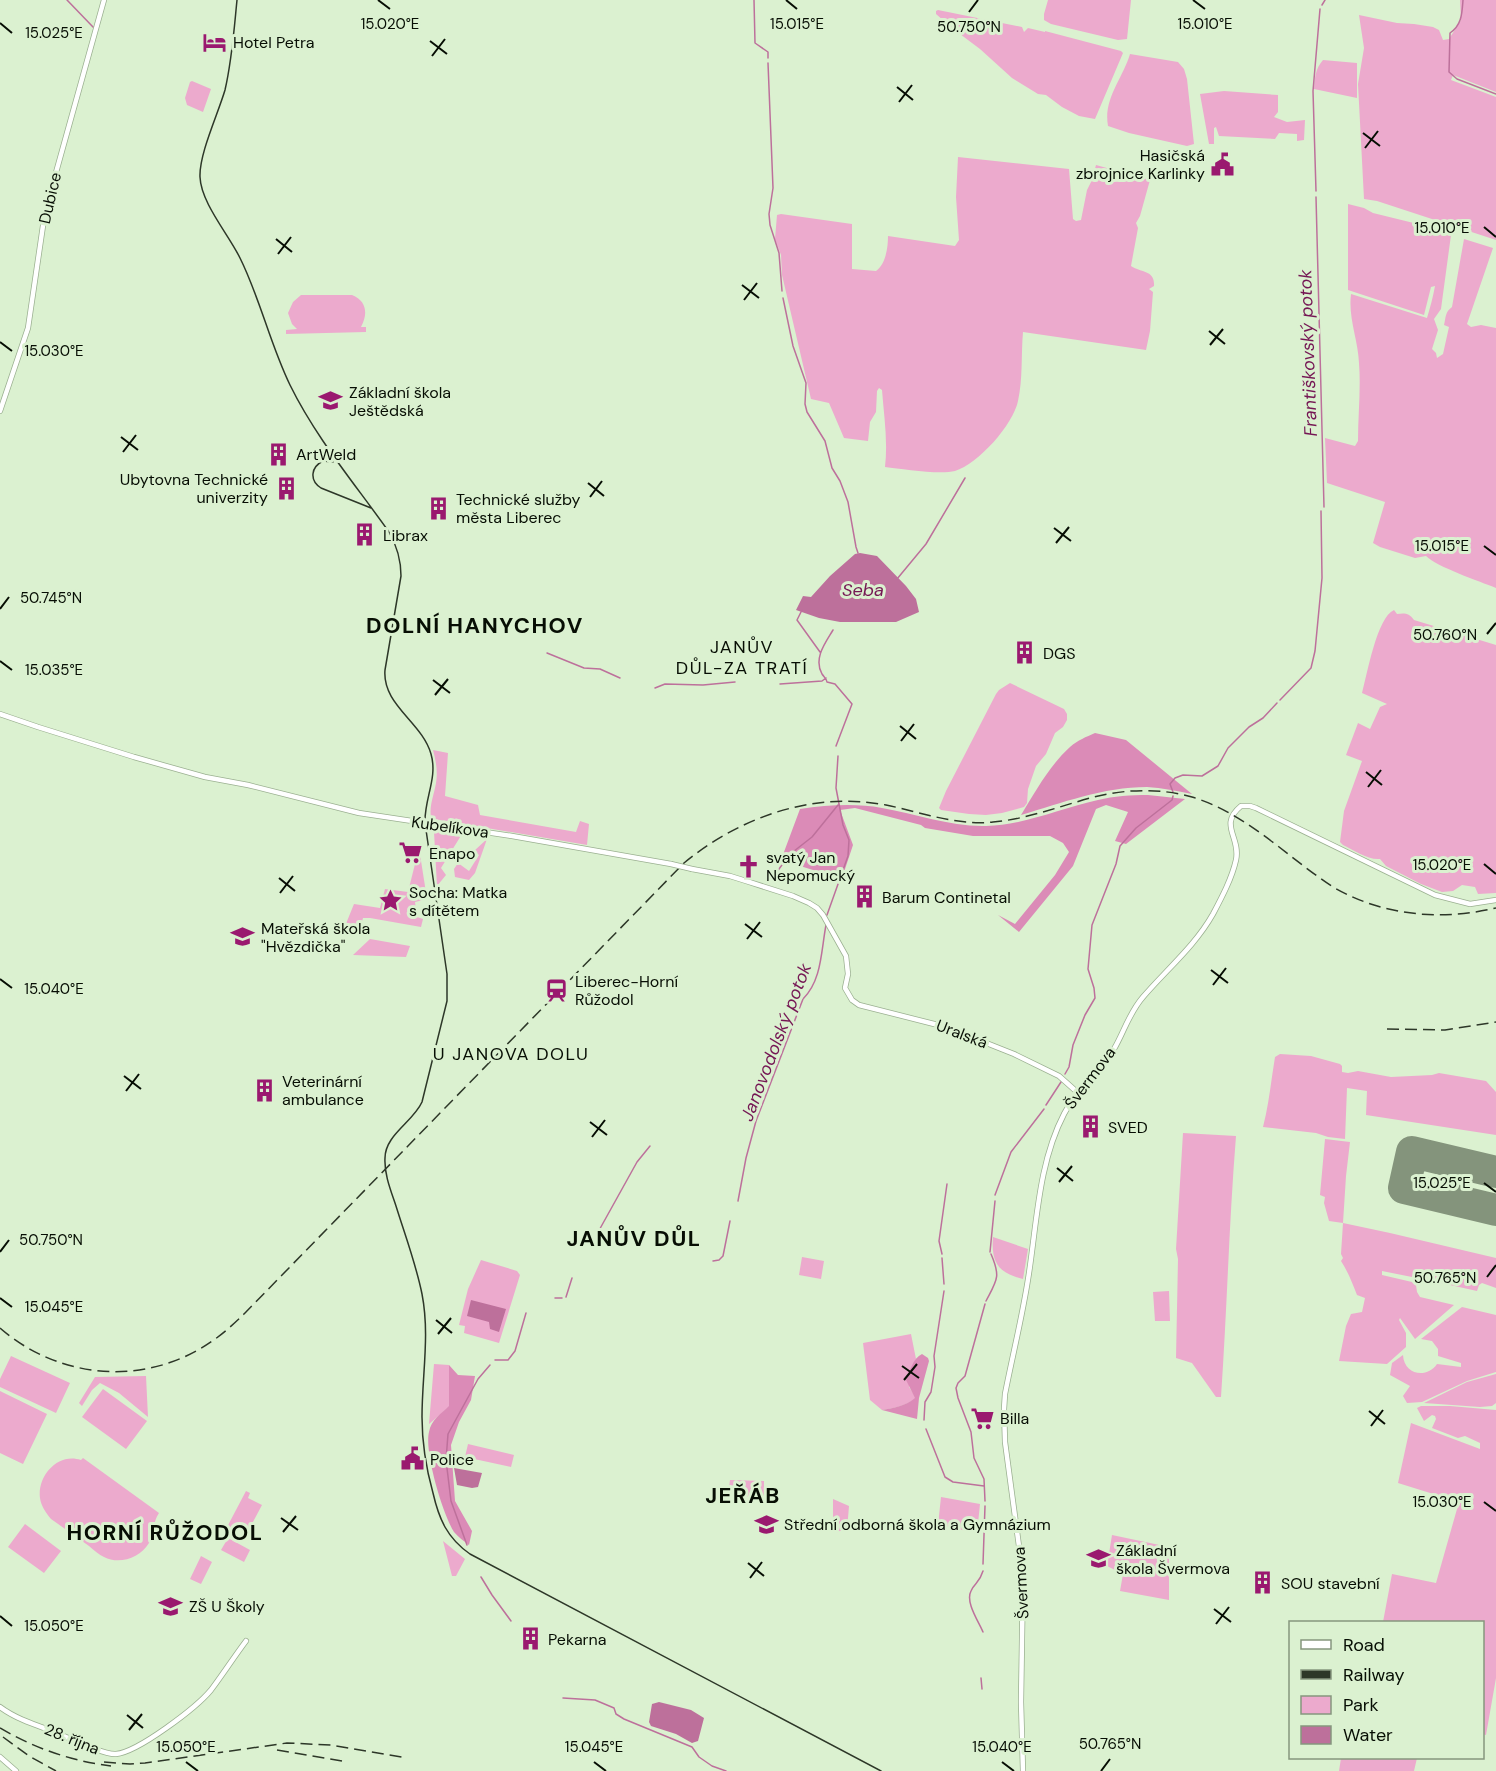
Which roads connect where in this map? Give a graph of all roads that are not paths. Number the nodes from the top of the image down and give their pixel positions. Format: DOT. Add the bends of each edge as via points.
graph roads {
  1 [pos="104,0"];
  2 [pos="0,411"];
  3 [pos="0,714"];
  4 [pos="1496,900"];
  5 [pos="845,988"];
  6 [pos="1077,1092"];
  7 [pos="246,1641"];
  8 [pos="0,1707"];
  9 [pos="0,1756"];
  10 [pos="16,1771"];
  11 [pos="1023,1771"];
  1 -- 2 [label="street, Dubice" via="45,212 28,327"];
  3 -- 5 [label="street, Kubelíkova, bridge" via="205,777 359,813 671,864 730,876 793,896 810,903 823,915 846,956"];
  4 -- 6 [label="street, Švermova" via="1470,904 1435,895 1256,808 1241,806 1230,822 1236,861 1211,916 1174,965 1135,1007 1113,1050"];
  5 -- 6 [label="street, Uralská" via="859,1005 946,1027 1014,1054 1059,1076"];
  6 -- 11 [label="street, Švermova" via="1063,1114 1044,1167 1029,1276 1004,1404 1005,1442 1023,1576"];
  7 -- 8 [label="street, 28. října" via="201,1701 153,1737 119,1753 106,1752 22,1720"];
  9 -- 10 [label="street"];
}
